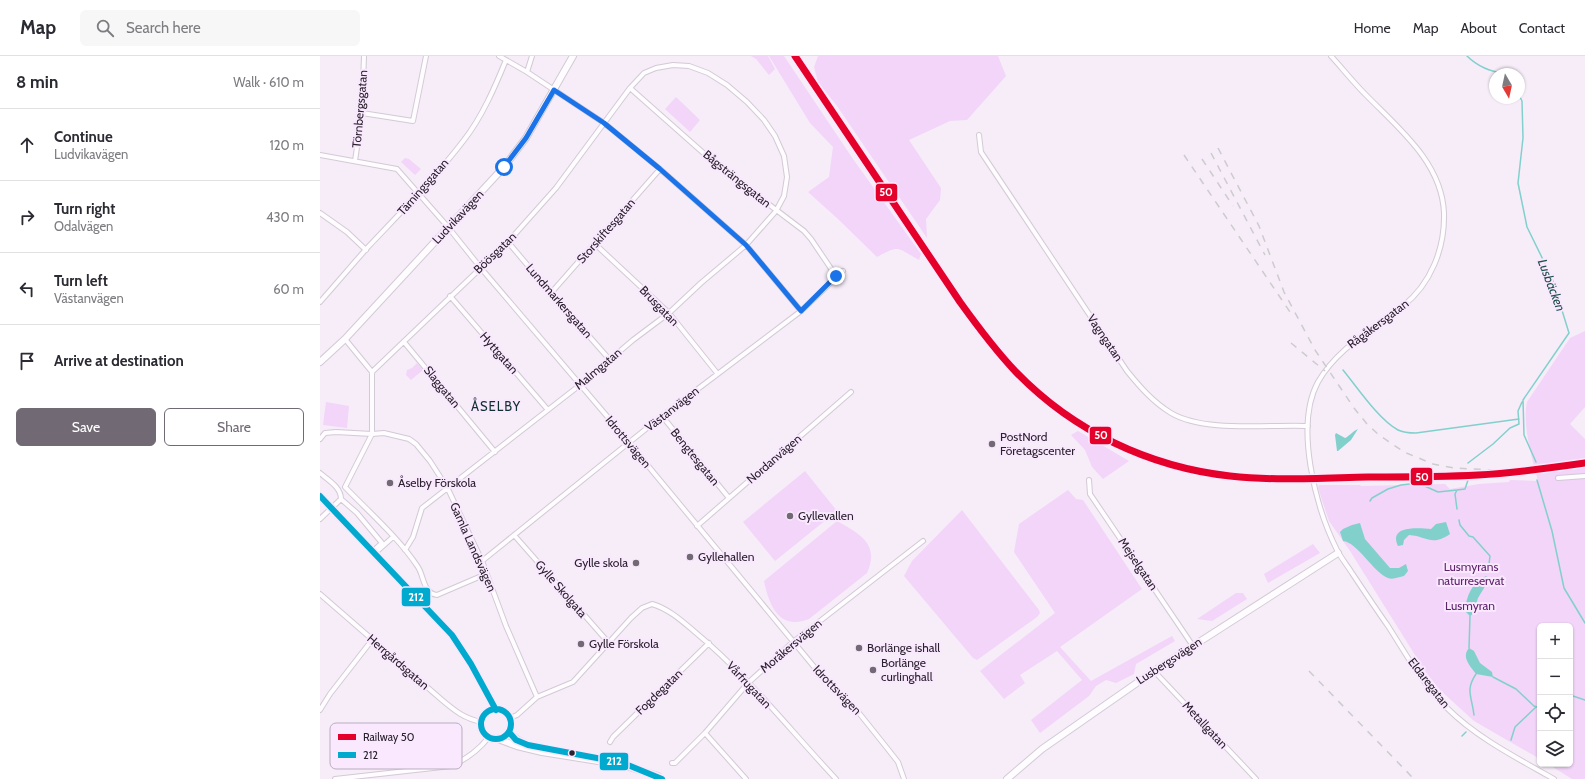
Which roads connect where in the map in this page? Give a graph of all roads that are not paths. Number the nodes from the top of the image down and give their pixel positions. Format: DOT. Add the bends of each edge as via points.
graph roads {
  1 [pos="364,56"];
  2 [pos="426,56"];
  3 [pos="499,56"];
  4 [pos="532,56"];
  5 [pos="573,56"];
  6 [pos="1331,56"];
  7 [pos="506,60"];
  8 [pos="527,72"];
  9 [pos="630,88"];
  10 [pos="554,90"];
  11 [pos="362,113"];
  12 [pos="604,123"];
  13 [pos="979,135"];
  14 [pos="320,155"];
  15 [pos="355,161"];
  16 [pos="660,169"];
  17 [pos="419,194"];
  18 [pos="776,211"];
  19 [pos="320,213"];
  20 [pos="448,227"];
  21 [pos="508,242"];
  22 [pos="595,244"];
  23 [pos="746,245"];
  24 [pos="366,250"];
  25 [pos="480,267"];
  26 [pos="843,271"];
  27 [pos="836,276"];
  28 [pos="551,293"];
  29 [pos="450,296"];
  30 [pos="320,302"];
  31 [pos="801,311"];
  32 [pos="669,313"];
  33 [pos="345,339"];
  34 [pos="404,342"];
  35 [pos="610,360"];
  36 [pos="320,362"];
  37 [pos="372,372"];
  38 [pos="717,373"];
  39 [pos="580,385"];
  40 [pos="851,392"];
  41 [pos="548,410"];
  42 [pos="662,416"];
  43 [pos="1308,426"];
  44 [pos="372,434"];
  45 [pos="320,439"];
  46 [pos="628,442"];
  47 [pos="495,452"];
  48 [pos="320,473"];
  49 [pos="1585,476"];
  50 [pos="1558,478"];
  51 [pos="1090,480"];
  52 [pos="448,489"];
  53 [pos="320,496"];
  54 [pos="729,498"];
  55 [pos="341,499"];
  56 [pos="330,508"];
  57 [pos="320,519"];
  58 [pos="697,526"];
  59 [pos="514,535"];
  60 [pos="393,537"];
  61 [pos="923,542"];
  62 [pos="406,550"];
  63 [pos="373,553"];
  64 [pos="1338,553"];
  65 [pos="482,561"];
  66 [pos="486,574"];
  67 [pos="320,594"];
  68 [pos="372,640"];
  69 [pos="608,642"];
  70 [pos="793,642"];
  71 [pos="709,643"];
  72 [pos="1193,646"];
  73 [pos="1154,671"];
  74 [pos="748,683"];
  75 [pos="537,697"];
  76 [pos="320,710"];
  77 [pos="496,710"];
  78 [pos="510,718"];
  79 [pos="482,722"];
  80 [pos="509,732"];
  81 [pos="705,733"];
  82 [pos="489,737"];
  83 [pos="498,739"];
  84 [pos="610,742"];
  85 [pos="462,761"];
  86 [pos="672,763"];
  87 [pos="424,769"];
  88 [pos="660,778"];
  89 [pos="335,779"];
  90 [pos="746,779"];
  91 [pos="836,779"];
  92 [pos="904,779"];
  93 [pos="1007,779"];
  94 [pos="1256,779"];
  95 [pos="1554,779"];
  1 -- 11 [label="street, Törnbergsgatan"];
  2 -- 11 [label="street" via="413,121"];
  3 -- 7 [label="street"];
  4 -- 8 [label="street"];
  5 -- 10 [label="street, Ludvikavägen"];
  6 -- 43 [label="street, Rågåkersgatan" via="1428,162 1444,210 1439,253 1425,281 1405,305 1364,334 1338,357 1318,383 1310,403"];
  7 -- 8 [label="street"];
  7 -- 17 [label="street, Tärningsgatan" via="483,110 464,140"];
  8 -- 10 [label="street"];
  9 -- 12 [label="street, Böösgatan"];
  9 -- 18 [label="street, Bågsträngsgatan" via="717,165"];
  9 -- 18 [label="street, Böösgatan" via="644,72 673,64 689,66 708,73 727,85 764,120 784,156 787,177 784,196"];
  10 -- 12 [label="street"];
  10 -- 20 [label="street, Ludvikavägen" via="526,138 504,167"];
  11 -- 15 [label="street, Törnbergsgatan"];
  12 -- 16 [label="street"];
  12 -- 21 [label="street, Böösgatan" via="556,188"];
  13 -- 43 [label="street, Vagngatan" via="981,152 1127,371 1143,390 1172,413 1208,424"];
  14 -- 15 [label="street, Idrottsvägen"];
  15 -- 17 [label="street, Idrottsvägen" via="397,169"];
  16 -- 22 [label="street, Storskiftesgatan"];
  16 -- 23 [label="street"];
  17 -- 20 [label="street, Idrottsvägen"];
  17 -- 24 [label="street, Tärningsgatan"];
  18 -- 23 [label="street, Malmgatan"];
  18 -- 27 [label="street, Bågsträngsgatan" via="804,231"];
  19 -- 24 [label="street" via="347,232"];
  20 -- 25 [label="street, Idrottsvägen"];
  20 -- 33 [label="street, Ludvikavägen"];
  21 -- 25 [label="street, Böösgatan"];
  21 -- 28 [label="street, Lundmarkersgatan"];
  22 -- 28 [label="street, Storskiftesgatan"];
  22 -- 32 [label="street, Brusgatan"];
  23 -- 31 [label="street"];
  23 -- 32 [label="street, Malmgatan"];
  24 -- 30 [label="street, Tärningsgatan"];
  25 -- 29 [label="street, Böösgatan"];
  25 -- 39 [label="street, Idrottsvägen"];
  26 -- 27 [label="street, Västanvägen"];
  27 -- 31 [label="street, Västanvägen"];
  28 -- 35 [label="street, Lundmarkersgatan"];
  29 -- 34 [label="street, Böösgatan"];
  29 -- 41 [label="street, Hyttgatan"];
  31 -- 38 [label="street, Västanvägen"];
  32 -- 35 [label="street, Malmgatan"];
  32 -- 38 [label="street, Brusgatan"];
  33 -- 36 [label="street, Ludvikavägen"];
  33 -- 37 [label="street"];
  34 -- 37 [label="street, Böösgatan"];
  34 -- 47 [label="street, Slaggatan"];
  35 -- 39 [label="street, Malmgatan"];
  37 -- 44 [label="street"];
  38 -- 42 [label="street, Västanvägen"];
  39 -- 41 [label="street, Malmgatan"];
  39 -- 46 [label="street, Idrottsvägen"];
  40 -- 54 [label="street, Nordanvägen"];
  41 -- 47 [label="street, Malmgatan"];
  42 -- 46 [label="street, Västanvägen"];
  42 -- 54 [label="street, Bengtesgatan"];
  43 -- 64 [label="street, Rågåkersgatan" via="1309,454 1316,497"];
  44 -- 45 [label="street, Gamla Landsvägen" via="325,433"];
  44 -- 52 [label="street, Gamla Landsvägen" via="384,433 409,439 430,460"];
  44 -- 60 [label="street" via="345,487"];
  46 -- 58 [label="street, Idrottsvägen"];
  46 -- 59 [label="street, Västanvägen"];
  47 -- 52 [label="street, Malmgatan"];
  48 -- 55 [label="street" via="341,493"];
  49 -- 50 [label="street"];
  51 -- 72 [label="street, Mejselgatan" via="1090,494"];
  52 -- 62 [label="street, Malmgatan" via="422,508"];
  52 -- 65 [label="street, Gamla Landsvägen"];
  53 -- 56 [label="street"];
  54 -- 58 [label="street, Nordanvägen"];
  55 -- 56 [label="street"];
  55 -- 63 [label="street" via="357,513 382,543"];
  56 -- 57 [label="street"];
  56 -- 63 [label="street"];
  58 -- 70 [label="street, Idrottsvägen"];
  59 -- 65 [label="street, Västanvägen"];
  59 -- 69 [label="street, Gylle Skolgata"];
  60 -- 62 [label="street"];
  60 -- 63 [label="street"];
  61 -- 70 [label="street, Moråkersvägen"];
  62 -- 66 [label="street" via="419,568 428,591 433,594 437,595"];
  63 -- 77 [label="street" via="452,635"];
  64 -- 72 [label="street, Lusbergsvägen"];
  64 -- 95 [label="street, Eldaregatan" via="1445,707 1477,733"];
  65 -- 66 [label="street, Gamla Landsvägen"];
  66 -- 75 [label="street, Gamla Landsvägen"];
  67 -- 68 [label="street, Herrgårdsgatan"];
  68 -- 76 [label="street"];
  68 -- 79 [label="street, Herrgårdsgatan" via="462,716"];
  69 -- 71 [label="street, Vårfrugatan" via="642,608 652,604 664,608"];
  69 -- 75 [label="street" via="573,682"];
  70 -- 74 [label="street, Moråkersvägen"];
  70 -- 92 [label="street, Idrottsvägen" via="824,680 859,713 898,762"];
  71 -- 74 [label="street, Vårfrugatan"];
  71 -- 84 [label="street, Fogdegatan"];
  72 -- 73 [label="street, Lusbergsvägen"];
  73 -- 93 [label="street, Lusbergsvägen" via="1042,749"];
  73 -- 94 [label="street, Metallgatan"];
  74 -- 81 [label="street, Moråkersvägen"];
  74 -- 91 [label="street, Vårfrugatan"];
  75 -- 78 [label="street"];
  77 -- 78 [label="street" via="504,712"];
  77 -- 79 [label="street" via="485,715"];
  78 -- 80 [label="street"];
  79 -- 82 [label="street" via="483,731"];
  80 -- 83 [label="street"];
  80 -- 88 [label="street" via="516,740 528,745 623,763"];
  81 -- 86 [label="street, Moråkersvägen" via="675,763"];
  81 -- 90 [label="street"];
  82 -- 83 [label="street"];
  82 -- 85 [label="street" via="472,755"];
  83 -- 88 [label="street" via="542,752 623,765"];
  87 -- 89 [label="street"];
}
